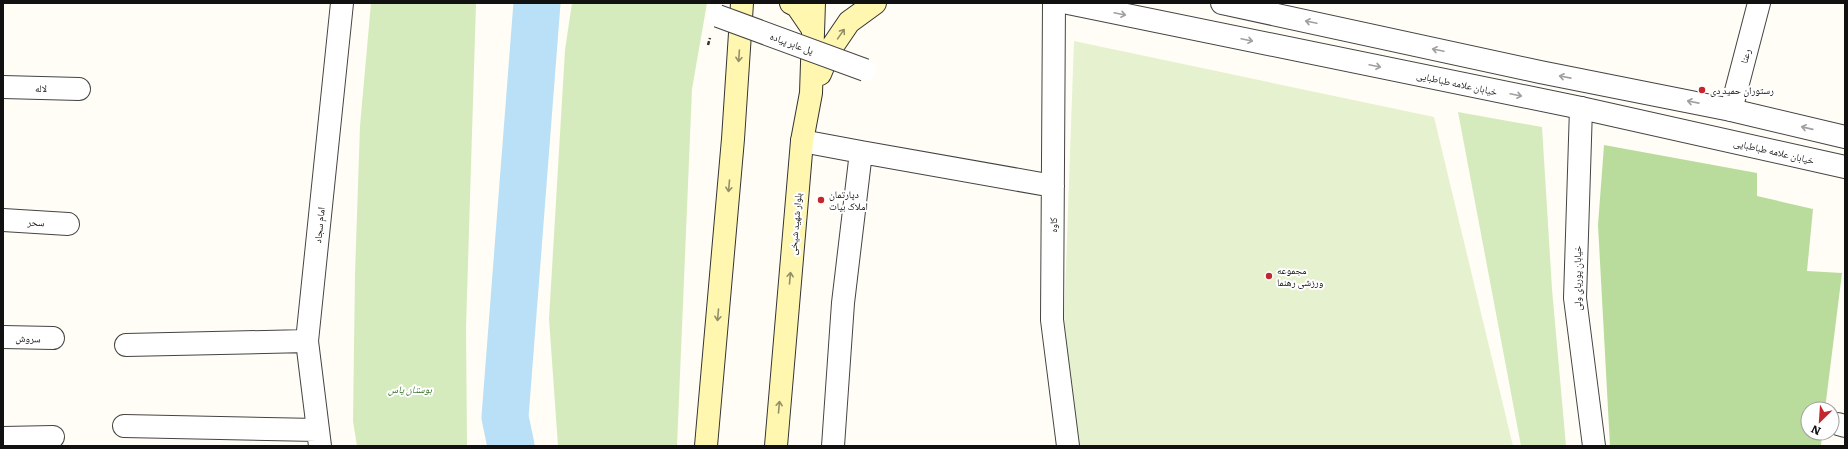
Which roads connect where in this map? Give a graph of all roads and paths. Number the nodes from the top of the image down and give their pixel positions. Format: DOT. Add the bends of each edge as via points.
graph roads {
  1 [pos="342,3"];
  2 [pos="742,3"];
  3 [pos="791,3"];
  4 [pos="814,3"];
  5 [pos="875,3"];
  6 [pos="1054,3"];
  7 [pos="1068,3"];
  8 [pos="1222,3"];
  9 [pos="1759,3"];
  10 [pos="718,16"];
  11 [pos="812,28"];
  12 [pos="865,70"];
  13 [pos="3,87"];
  14 [pos="79,89"];
  15 [pos="811,93"];
  16 [pos="1581,108"];
  17 [pos="1731,110"];
  18 [pos="1845,137"];
  19 [pos="1724,140"];
  20 [pos="802,141"];
  21 [pos="861,152"];
  22 [pos="1845,167"];
  23 [pos="1053,186"];
  24 [pos="3,220"];
  25 [pos="68,224"];
  26 [pos="3,337"];
  27 [pos="53,338"];
  28 [pos="307,342"];
  29 [pos="126,345"];
  30 [pos="124,426"];
  31 [pos="53,437"];
  32 [pos="3,438"];
  33 [pos="319,438"];
  34 [pos="706,446"];
  35 [pos="776,446"];
  36 [pos="833,446"];
  37 [pos="1068,446"];
  38 [pos="1594,446"];
  1 -- 28 [label="street, امام سجاد"];
  2 -- 34 [label="main road, one-way" via="733,139"];
  3 -- 11 [label="main road" via="797,6"];
  4 -- 11 [label="main road, بلوار شهید شیخی"];
  15 -- 5 [label="main road, one-way" via="830,50 849,22"];
  6 -- 23 [label="street, کاوه"];
  7 -- 16 [label="street, خیابان علامه طباطبایی, one-way"];
  17 -- 8 [label="street, one-way" via="1540,72"];
  9 -- 17 [label="street, رعنا"];
  10 -- 12 [label="street, پل عابر پیاده, bridge"];
  11 -- 15 [label="main road, بلوار شهید شیخی"];
  13 -- 14 [label="street, لاله"];
  15 -- 20 [label="main road, بلوار شهید شیخی"];
  16 -- 19 [label="street, خیابان علامه طباطبایی"];
  16 -- 38 [label="street, خیابان پوریای ولی" via="1575,298"];
  18 -- 17 [label="street, one-way"];
  17 -- 19 [label="street, رعنا"];
  19 -- 22 [label="street, خیابان علامه طباطبایی"];
  20 -- 21 [label="street"];
  35 -- 20 [label="main road, بلوار شهید شیخی, one-way"];
  21 -- 23 [label="street"];
  21 -- 36 [label="street" via="843,303"];
  23 -- 37 [label="street, کاوه" via="1052,320"];
  24 -- 25 [label="street, سحر"];
  26 -- 27 [label="street, سروش"];
  28 -- 29 [label="street"];
  28 -- 33 [label="street, امام سجاد"];
  30 -- 33 [label="street"];
  31 -- 32 [label="street"];
}
